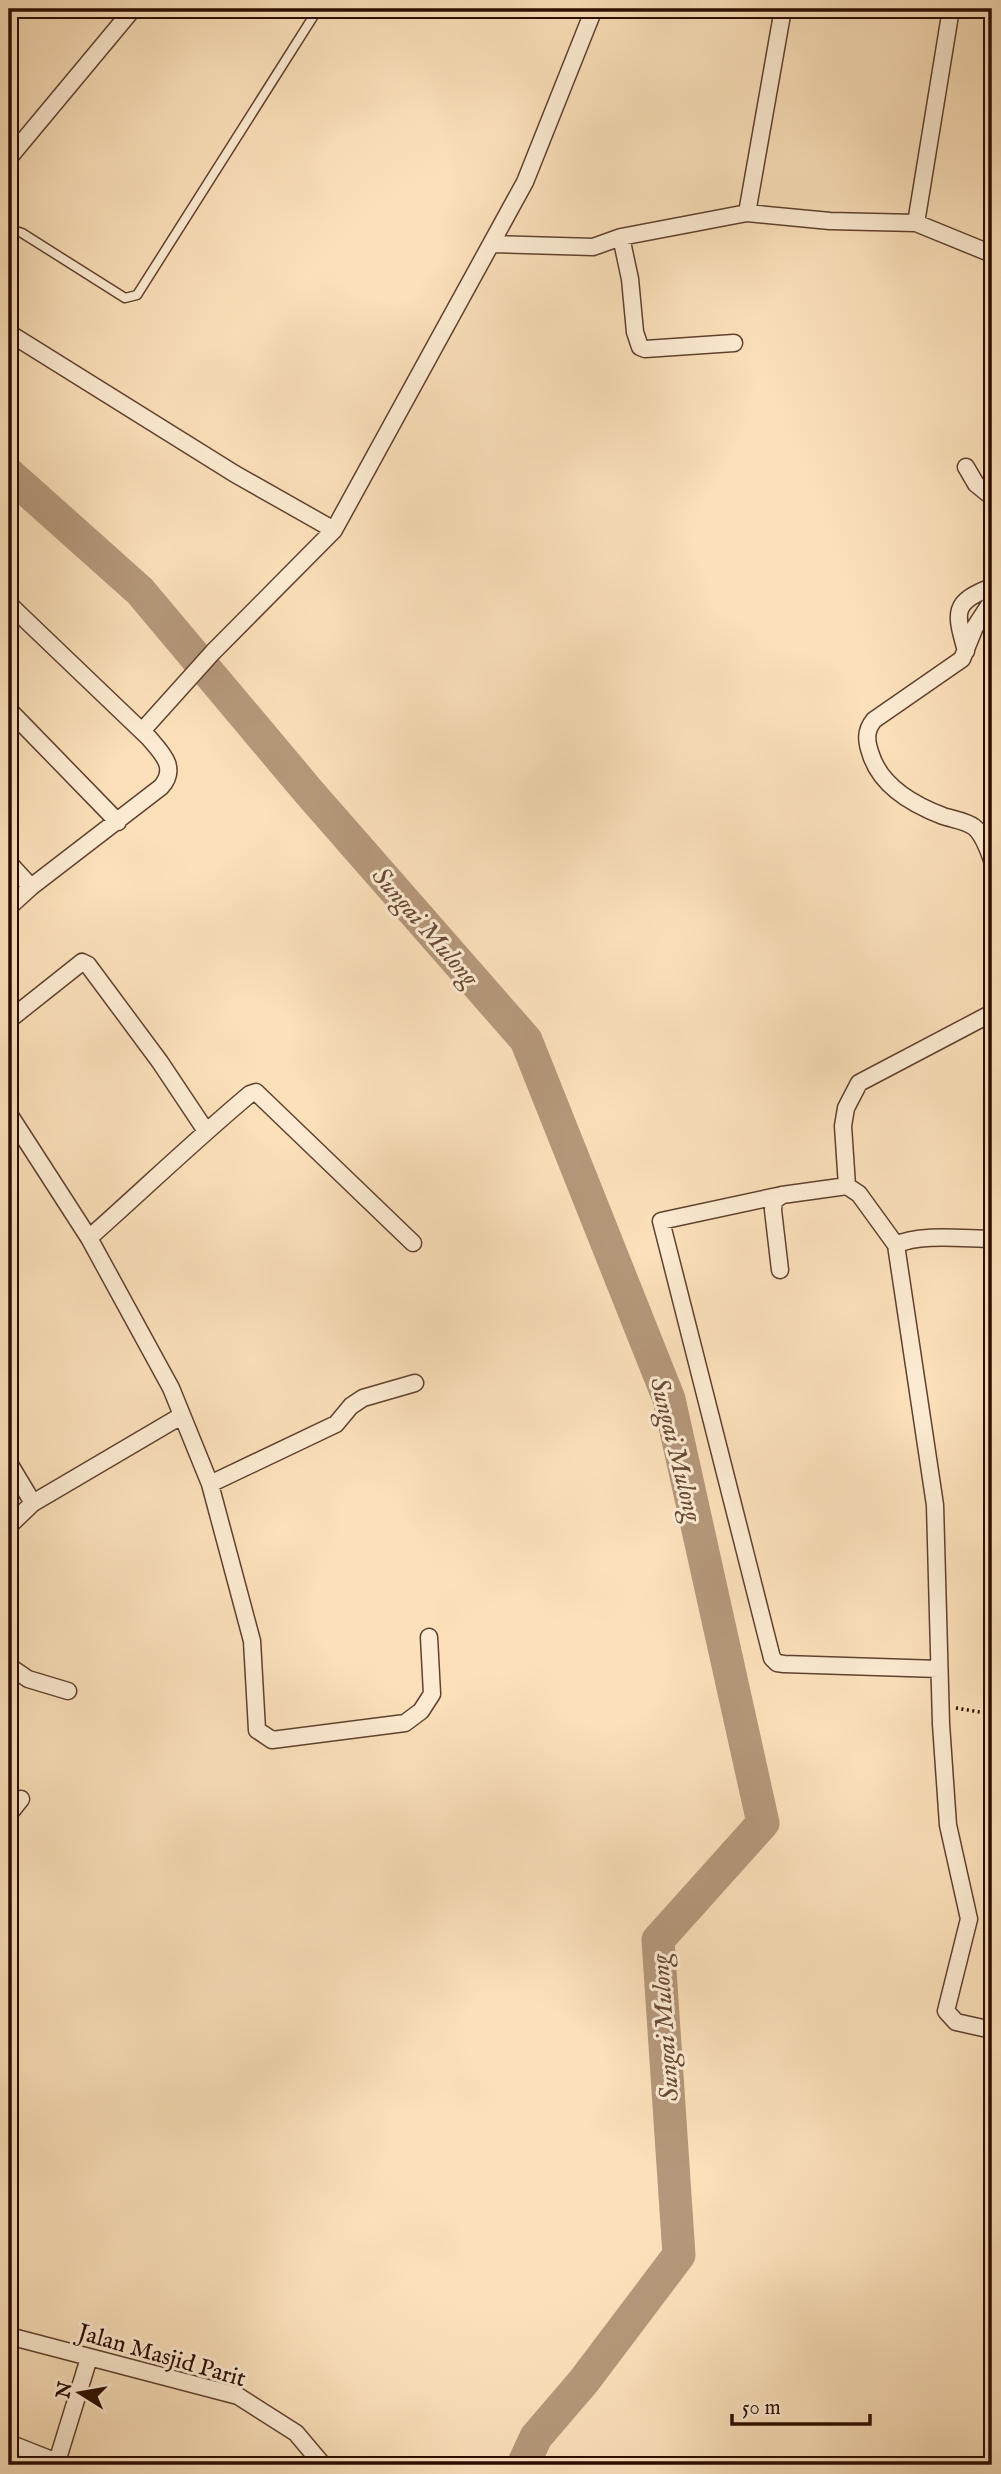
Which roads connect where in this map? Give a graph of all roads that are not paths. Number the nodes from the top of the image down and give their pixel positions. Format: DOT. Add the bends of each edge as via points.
graph roads {
  1 [pos="133,9"];
  2 [pos="318,9"];
  3 [pos="594,9"];
  4 [pos="783,9"];
  5 [pos="951,9"];
  6 [pos="9,158"];
  7 [pos="747,213"];
  8 [pos="916,223"];
  9 [pos="9,233"];
  10 [pos="621,237"];
  11 [pos="491,244"];
  12 [pos="992,254"];
  13 [pos="9,333"];
  14 [pos="734,343"];
  15 [pos="966,467"];
  16 [pos="992,497"];
  17 [pos="334,530"];
  18 [pos="992,587"];
  19 [pos="992,601"];
  20 [pos="9,604"];
  21 [pos="987,620"];
  22 [pos="966,651"];
  23 [pos="9,710"];
  24 [pos="142,731"];
  25 [pos="118,822"];
  26 [pos="992,860"];
  27 [pos="9,863"];
  28 [pos="31,887"];
  29 [pos="9,907"];
  30 [pos="992,1013"];
  31 [pos="9,1020"];
  32 [pos="9,1114"];
  33 [pos="206,1131"];
  34 [pos="16,1137"];
  35 [pos="847,1186"];
  36 [pos="782,1195"];
  37 [pos="89,1238"];
  38 [pos="992,1239"];
  39 [pos="413,1243"];
  40 [pos="896,1245"];
  41 [pos="780,1270"];
  42 [pos="415,1383"];
  43 [pos="181,1416"];
  44 [pos="9,1463"];
  45 [pos="210,1484"];
  46 [pos="33,1503"];
  47 [pos="9,1525"];
  48 [pos="429,1637"];
  49 [pos="9,1666"];
  50 [pos="939,1669"];
  51 [pos="68,1691"];
  52 [pos="21,1800"];
  53 [pos="9,1814"];
  54 [pos="992,2030"];
  55 [pos="9,2336"];
  56 [pos="89,2358"];
  57 [pos="9,2443"];
  58 [pos="56,2464"];
  59 [pos="323,2465"];
  1 -- 6 [label="street"];
  2 -- 9 [label="lane" via="136,295 125,298 22,233"];
  3 -- 11 [label="street" via="525,182"];
  4 -- 7 [label="street"];
  5 -- 8 [label="street"];
  7 -- 8 [label="street"];
  7 -- 10 [label="street"];
  8 -- 12 [label="street"];
  10 -- 11 [label="street" via="593,247"];
  10 -- 14 [label="street" via="640,347"];
  11 -- 17 [label="street"];
  13 -- 17 [label="street"];
  15 -- 16 [label="street" via="976,484"];
  17 -- 24 [label="street"];
  18 -- 22 [label="street" via="965,599 960,609"];
  19 -- 21 [label="street"];
  20 -- 24 [label="street"];
  21 -- 22 [label="street"];
  22 -- 26 [label="street" via="874,720 867,734 875,768 887,781 925,809 974,827"];
  23 -- 25 [label="street"];
  24 -- 25 [label="street" via="166,757 167,780"];
  25 -- 28 [label="street"];
  27 -- 28 [label="street"];
  28 -- 29 [label="street"];
  30 -- 35 [label="street" via="859,1083 843,1126"];
  31 -- 33 [label="street" via="82,962 88,965"];
  32 -- 34 [label="street"];
  33 -- 37 [label="street"];
  33 -- 39 [label="street" via="256,1092"];
  34 -- 37 [label="street"];
  35 -- 36 [label="street"];
  35 -- 40 [label="street" via="859,1194"];
  36 -- 41 [label="street" via="774,1201 773,1210"];
  36 -- 50 [label="street" via="661,1221 772,1658 784,1664"];
  37 -- 43 [label="street" via="171,1388"];
  38 -- 40 [label="street" via="928,1239"];
  40 -- 50 [label="street" via="935,1505"];
  42 -- 45 [label="street" via="363,1398 336,1424"];
  43 -- 45 [label="street"];
  43 -- 46 [label="street"];
  44 -- 46 [label="street"];
  45 -- 48 [label="street" via="253,1641 257,1730 265,1737 272,1740 405,1723 421,1712 432,1694"];
  46 -- 47 [label="street"];
  49 -- 51 [label="street" via="28,1679"];
  50 -- 54 [label="street" via="948,1825 969,1919 946,2011 956,2022"];
  52 -- 53 [label="street"];
  55 -- 56 [label="street, Jalan Masjid Parit"];
  56 -- 58 [label="street"];
  56 -- 59 [label="street, Jalan Masjid Parit" via="238,2396 296,2434"];
  57 -- 58 [label="street"];
}
